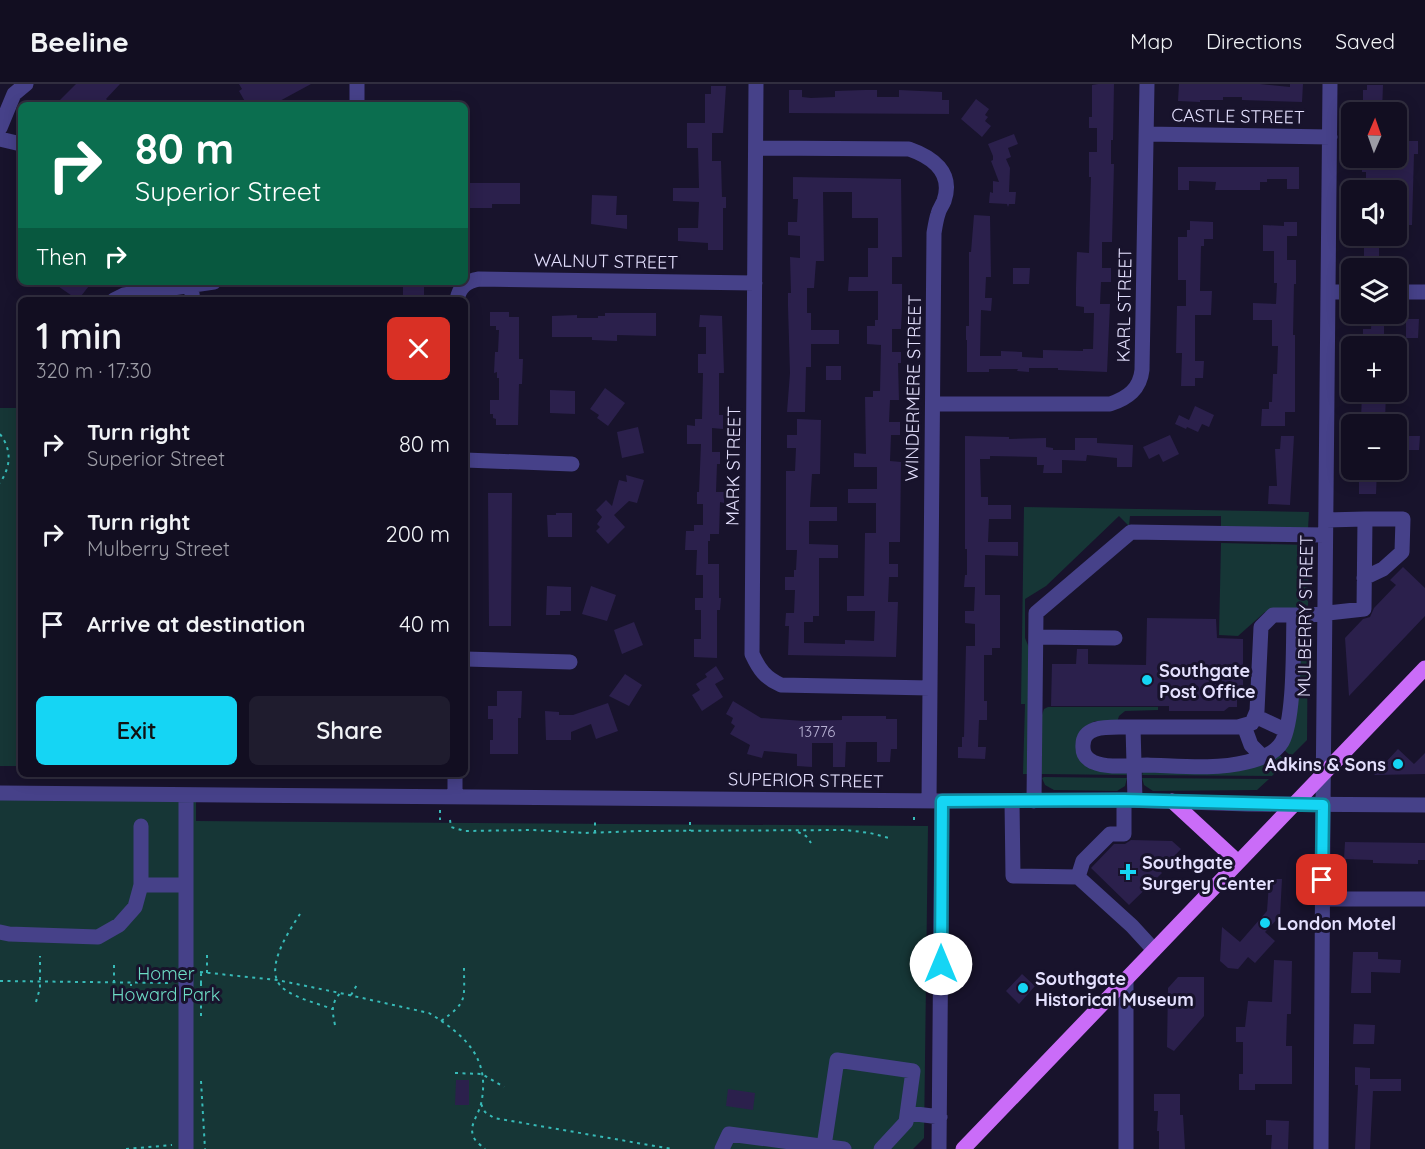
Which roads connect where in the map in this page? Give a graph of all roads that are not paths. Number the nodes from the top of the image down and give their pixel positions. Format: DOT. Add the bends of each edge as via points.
graph roads {
  1 [pos="26,84"];
  2 [pos="357,84"];
  3 [pos="756,84"];
  4 [pos="1147,84"];
  5 [pos="1330,84"];
  6 [pos="357,102"];
  7 [pos="0,128"];
  8 [pos="1146,134"];
  9 [pos="1330,137"];
  10 [pos="0,139"];
  11 [pos="18,143"];
  12 [pos="756,148"];
  13 [pos="468,283"];
  14 [pos="755,283"];
  15 [pos="192,289"];
  16 [pos="1328,292"];
  17 [pos="1341,292"];
  18 [pos="1407,292"];
  19 [pos="1425,292"];
  20 [pos="120,297"];
  21 [pos="933,404"];
  22 [pos="468,460"];
  23 [pos="572,464"];
  24 [pos="1365,519"];
  25 [pos="1325,527"];
  26 [pos="1364,578"];
  27 [pos="1324,613"];
  28 [pos="1294,615"];
  29 [pos="1036,637"];
  30 [pos="1115,638"];
  31 [pos="468,659"];
  32 [pos="570,662"];
  33 [pos="1425,668"];
  34 [pos="930,688"];
  35 [pos="1249,721"];
  36 [pos="1133,728"];
  37 [pos="1285,730"];
  38 [pos="1263,757"];
  39 [pos="1135,765"];
  40 [pos="1323,774"];
  41 [pos="455,777"];
  42 [pos="0,794"];
  43 [pos="186,795"];
  44 [pos="454,796"];
  45 [pos="1130,800"];
  46 [pos="936,801"];
  47 [pos="1012,801"];
  48 [pos="1034,801"];
  49 [pos="1172,801"];
  50 [pos="1293,804"];
  51 [pos="1323,805"];
  52 [pos="1425,805"];
  53 [pos="141,826"];
  54 [pos="1238,862"];
  55 [pos="1078,877"];
  56 [pos="141,885"];
  57 [pos="186,885"];
  58 [pos="1322,899"];
  59 [pos="1425,899"];
  60 [pos="0,932"];
  61 [pos="1154,950"];
  62 [pos="1126,979"];
  63 [pos="913,1077"];
  64 [pos="940,1077"];
  65 [pos="908,1113"];
  66 [pos="940,1117"];
  67 [pos="824,1146"];
  68 [pos="179,1147"];
  69 [pos="722,1149"];
  70 [pos="844,1149"];
  71 [pos="881,1149"];
  72 [pos="939,1149"];
  73 [pos="963,1149"];
  74 [pos="1126,1149"];
  75 [pos="1321,1149"];
  1 -- 7 [label="street" via="14,94"];
  2 -- 6 [label="street"];
  3 -- 12 [label="street, MARK STREET"];
  4 -- 8 [label="street, KARL STREET"];
  5 -- 9 [label="street, MULBERRY STREET"];
  8 -- 9 [label="street, CASTLE STREET"];
  8 -- 21 [label="street, KARL STREET" via="1142,370 1133,392 1110,404"];
  9 -- 16 [label="street, MULBERRY STREET"];
  10 -- 11 [label="street"];
  12 -- 14 [label="street, MARK STREET"];
  12 -- 21 [label="street, WINDERMERE STREET" via="909,149 926,155 939,166 946,189 934,233"];
  13 -- 14 [label="street, WALNUT STREET" via="480,279"];
  14 -- 34 [label="street, MARK STREET" via="752,654 762,673 781,685"];
  15 -- 20 [label="street"];
  16 -- 17 [label="street"];
  16 -- 25 [label="street, MULBERRY STREET"];
  18 -- 19 [label="street"];
  21 -- 34 [label="street, WINDERMERE STREET"];
  22 -- 23 [label="street"];
  24 -- 25 [label="street"];
  24 -- 26 [label="street"];
  24 -- 26 [label="street" via="1404,519 1402,552 1383,569"];
  25 -- 27 [label="street, MULBERRY STREET"];
  25 -- 29 [label="street" via="1131,532 1036,613"];
  26 -- 27 [label="street" via="1364,609"];
  27 -- 28 [label="street"];
  27 -- 40 [label="street, MULBERRY STREET"];
  28 -- 35 [label="street" via="1273,615 1261,627 1257,711"];
  28 -- 37 [label="street"];
  29 -- 30 [label="street"];
  29 -- 48 [label="street"];
  31 -- 32 [label="street"];
  33 -- 40 [label="main road"];
  34 -- 46 [label="street, WINDERMERE STREET"];
  35 -- 36 [label="street" via="1238,728"];
  35 -- 37 [label="street"];
  35 -- 38 [label="street" via="1251,745"];
  36 -- 39 [label="street"];
  36 -- 39 [label="street" via="1094,729 1082,744 1083,753 1099,764"];
  37 -- 38 [label="street" via="1282,741"];
  38 -- 39 [label="street" via="1220,766"];
  39 -- 45 [label="street"];
  40 -- 50 [label="main road"];
  40 -- 51 [label="street, MULBERRY STREET"];
  41 -- 44 [label="street"];
  42 -- 43 [label="street, SUPERIOR STREET"];
  43 -- 44 [label="street, SUPERIOR STREET"];
  43 -- 57 [label="street"];
  44 -- 46 [label="street, SUPERIOR STREET"];
  45 -- 48 [label="street, SUPERIOR STREET"];
  45 -- 49 [label="street, SUPERIOR STREET"];
  45 -- 55 [label="street" via="1124,834 1110,834 1083,861"];
  46 -- 47 [label="street, SUPERIOR STREET"];
  46 -- 64 [label="street, WINDERMERE STREET"];
  47 -- 48 [label="street, SUPERIOR STREET"];
  47 -- 55 [label="street" via="1013,876"];
  49 -- 50 [label="street, SUPERIOR STREET"];
  49 -- 54 [label="main road"];
  50 -- 51 [label="street, SUPERIOR STREET"];
  50 -- 54 [label="main road"];
  51 -- 52 [label="street, SUPERIOR STREET"];
  51 -- 58 [label="street, MULBERRY STREET"];
  53 -- 56 [label="street"];
  54 -- 61 [label="main road"];
  55 -- 61 [label="street"];
  56 -- 57 [label="street"];
  56 -- 60 [label="street" via="135,907 119,925 98,937"];
  57 -- 68 [label="street"];
  58 -- 59 [label="street"];
  58 -- 75 [label="street, MULBERRY STREET"];
  61 -- 62 [label="main road"];
  62 -- 73 [label="main road"];
  62 -- 74 [label="street"];
  63 -- 64 [label="street"];
  63 -- 65 [label="street"];
  63 -- 67 [label="street" via="913,1071 837,1060"];
  64 -- 66 [label="street, WINDERMERE STREET"];
  65 -- 66 [label="street"];
  65 -- 71 [label="street" via="906,1122"];
  66 -- 72 [label="street, WINDERMERE STREET"];
  67 -- 69 [label="street" via="729,1134"];
  67 -- 70 [label="street"];
}
